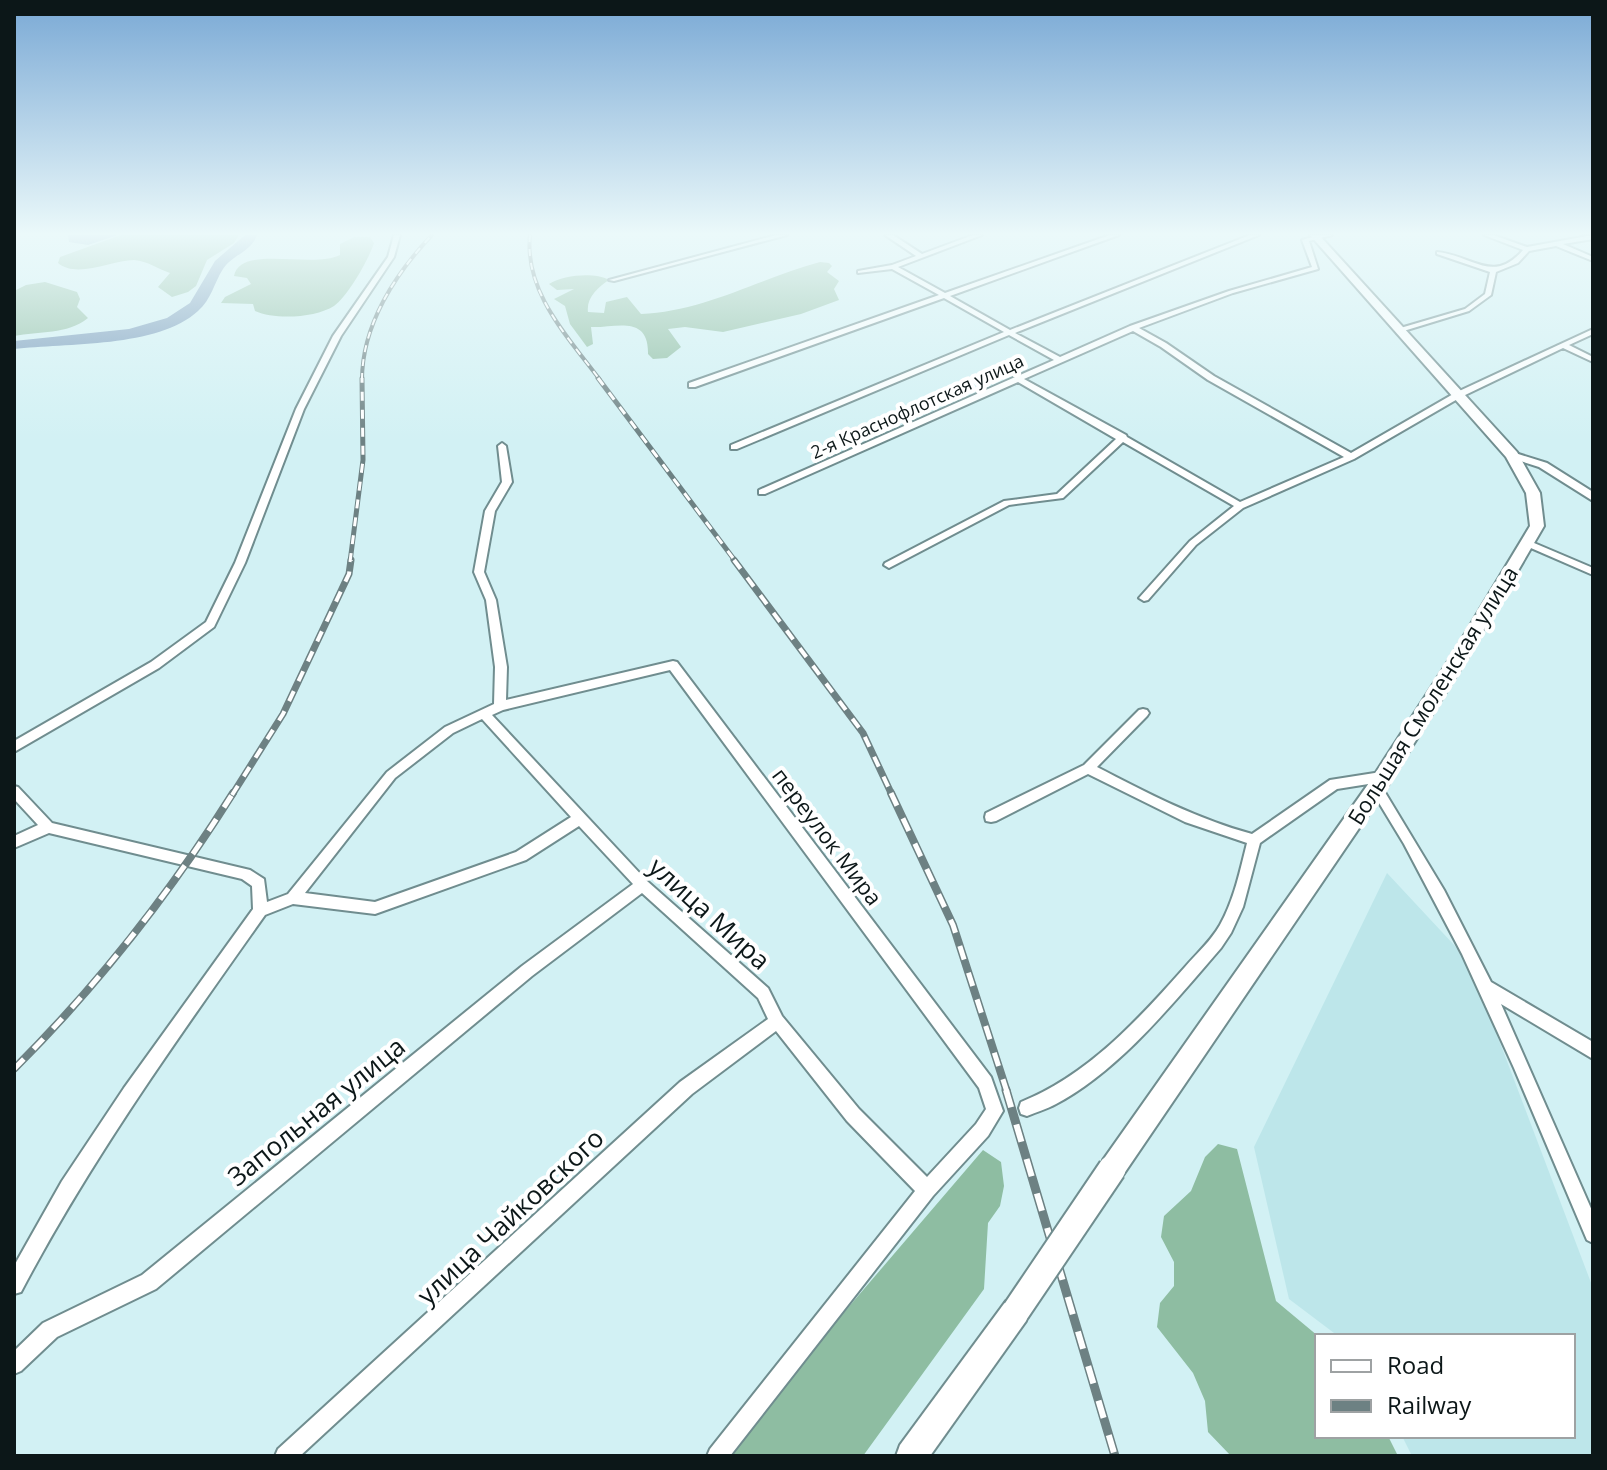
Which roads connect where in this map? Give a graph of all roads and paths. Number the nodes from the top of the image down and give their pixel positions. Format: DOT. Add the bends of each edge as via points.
graph roads {
  1 [pos="359,304"];
  2 [pos="926,304"];
  3 [pos="957,304"];
  4 [pos="1082,304"];
  5 [pos="1199,304"];
  6 [pos="1377,304"];
  7 [pos="1476,304"];
  8 [pos="1133,328"];
  9 [pos="1400,331"];
  10 [pos="1593,331"];
  11 [pos="1008,333"];
  12 [pos="1564,346"];
  13 [pos="1059,360"];
  14 [pos="1593,360"];
  15 [pos="1019,379"];
  16 [pos="692,385"];
  17 [pos="1458,395"];
  18 [pos="1123,437"];
  19 [pos="502,446"];
  20 [pos="734,447"];
  21 [pos="1512,455"];
  22 [pos="1351,457"];
  23 [pos="762,492"];
  24 [pos="1593,497"];
  25 [pos="1240,506"];
  26 [pos="1527,543"];
  27 [pos="889,565"];
  28 [pos="1593,572"];
  29 [pos="1144,598"];
  30 [pos="500,706"];
  31 [pos="1143,713"];
  32 [pos="484,714"];
  33 [pos="14,747"];
  34 [pos="1088,768"];
  35 [pos="1378,782"];
  36 [pos="14,791"];
  37 [pos="991,817"];
  38 [pos="579,819"];
  39 [pos="48,827"];
  40 [pos="1254,840"];
  41 [pos="14,842"];
  42 [pos="642,885"];
  43 [pos="293,898"];
  44 [pos="260,911"];
  45 [pos="1488,988"];
  46 [pos="777,1021"];
  47 [pos="1593,1051"];
  48 [pos="1027,1108"];
  49 [pos="927,1190"];
  50 [pos="1593,1234"];
  51 [pos="14,1285"];
  52 [pos="14,1364"];
  53 [pos="285,1456"];
  54 [pos="717,1456"];
  55 [pos="911,1456"];
  1 -- 33 [label="street" via="300,409 240,563 210,624 155,665"];
  2 -- 16 [label="street"];
  3 -- 11 [label="street"];
  4 -- 11 [label="street"];
  5 -- 8 [label="street, 2-я Краснофлотская улица"];
  6 -- 9 [label="main road, Большая Смоленская улица"];
  7 -- 9 [label="street"];
  8 -- 13 [label="street, 2-я Краснофлотская улица"];
  8 -- 22 [label="street" via="1160,340 1276,418"];
  9 -- 17 [label="main road, Большая Смоленская улица"];
  10 -- 12 [label="street"];
  11 -- 13 [label="street"];
  11 -- 20 [label="street"];
  12 -- 14 [label="street"];
  12 -- 17 [label="street"];
  13 -- 15 [label="street, 2-я Краснофлотская улица"];
  15 -- 18 [label="street"];
  15 -- 23 [label="street, 2-я Краснофлотская улица"];
  17 -- 21 [label="main road, Большая Смоленская улица"];
  17 -- 22 [label="street"];
  18 -- 25 [label="street"];
  18 -- 27 [label="street" via="1060,496 1007,503"];
  19 -- 30 [label="street" via="507,482 490,511 479,572 491,600 501,667"];
  21 -- 24 [label="street" via="1543,465"];
  21 -- 26 [label="main road, Большая Смоленская улица" via="1533,493 1537,526"];
  22 -- 25 [label="street"];
  25 -- 29 [label="street" via="1193,543"];
  26 -- 28 [label="street"];
  26 -- 35 [label="main road, Большая Смоленская улица"];
  30 -- 32 [label="street, переулок Мира"];
  30 -- 49 [label="street, переулок Мира" via="673,665 985,1083 995,1111"];
  31 -- 34 [label="street"];
  32 -- 38 [label="street, улица Мира"];
  32 -- 43 [label="street, переулок Мира" via="449,730 391,775"];
  34 -- 37 [label="street"];
  34 -- 40 [label="street" via="1202,826"];
  35 -- 40 [label="street" via="1334,784"];
  35 -- 45 [label="street"];
  35 -- 55 [label="main road, Большая Смоленская улица, bridge"];
  36 -- 39 [label="street"];
  38 -- 42 [label="street, улица Мира"];
  38 -- 43 [label="street" via="521,856 375,908"];
  39 -- 41 [label="street"];
  39 -- 44 [label="street" via="245,874 259,883"];
  40 -- 48 [label="street" via="1226,930 1151,1016 1080,1077 1042,1104"];
  42 -- 46 [label="street, улица Мира" via="763,993"];
  42 -- 52 [label="street, Запольная улица" via="527,971 149,1282 50,1330"];
  43 -- 44 [label="street"];
  44 -- 51 [label="street" via="118,1112"];
  45 -- 47 [label="street"];
  45 -- 50 [label="street"];
  46 -- 49 [label="street, улица Мира" via="853,1115"];
  46 -- 53 [label="street, улица Чайковского" via="686,1088"];
  49 -- 54 [label="street"];
}
